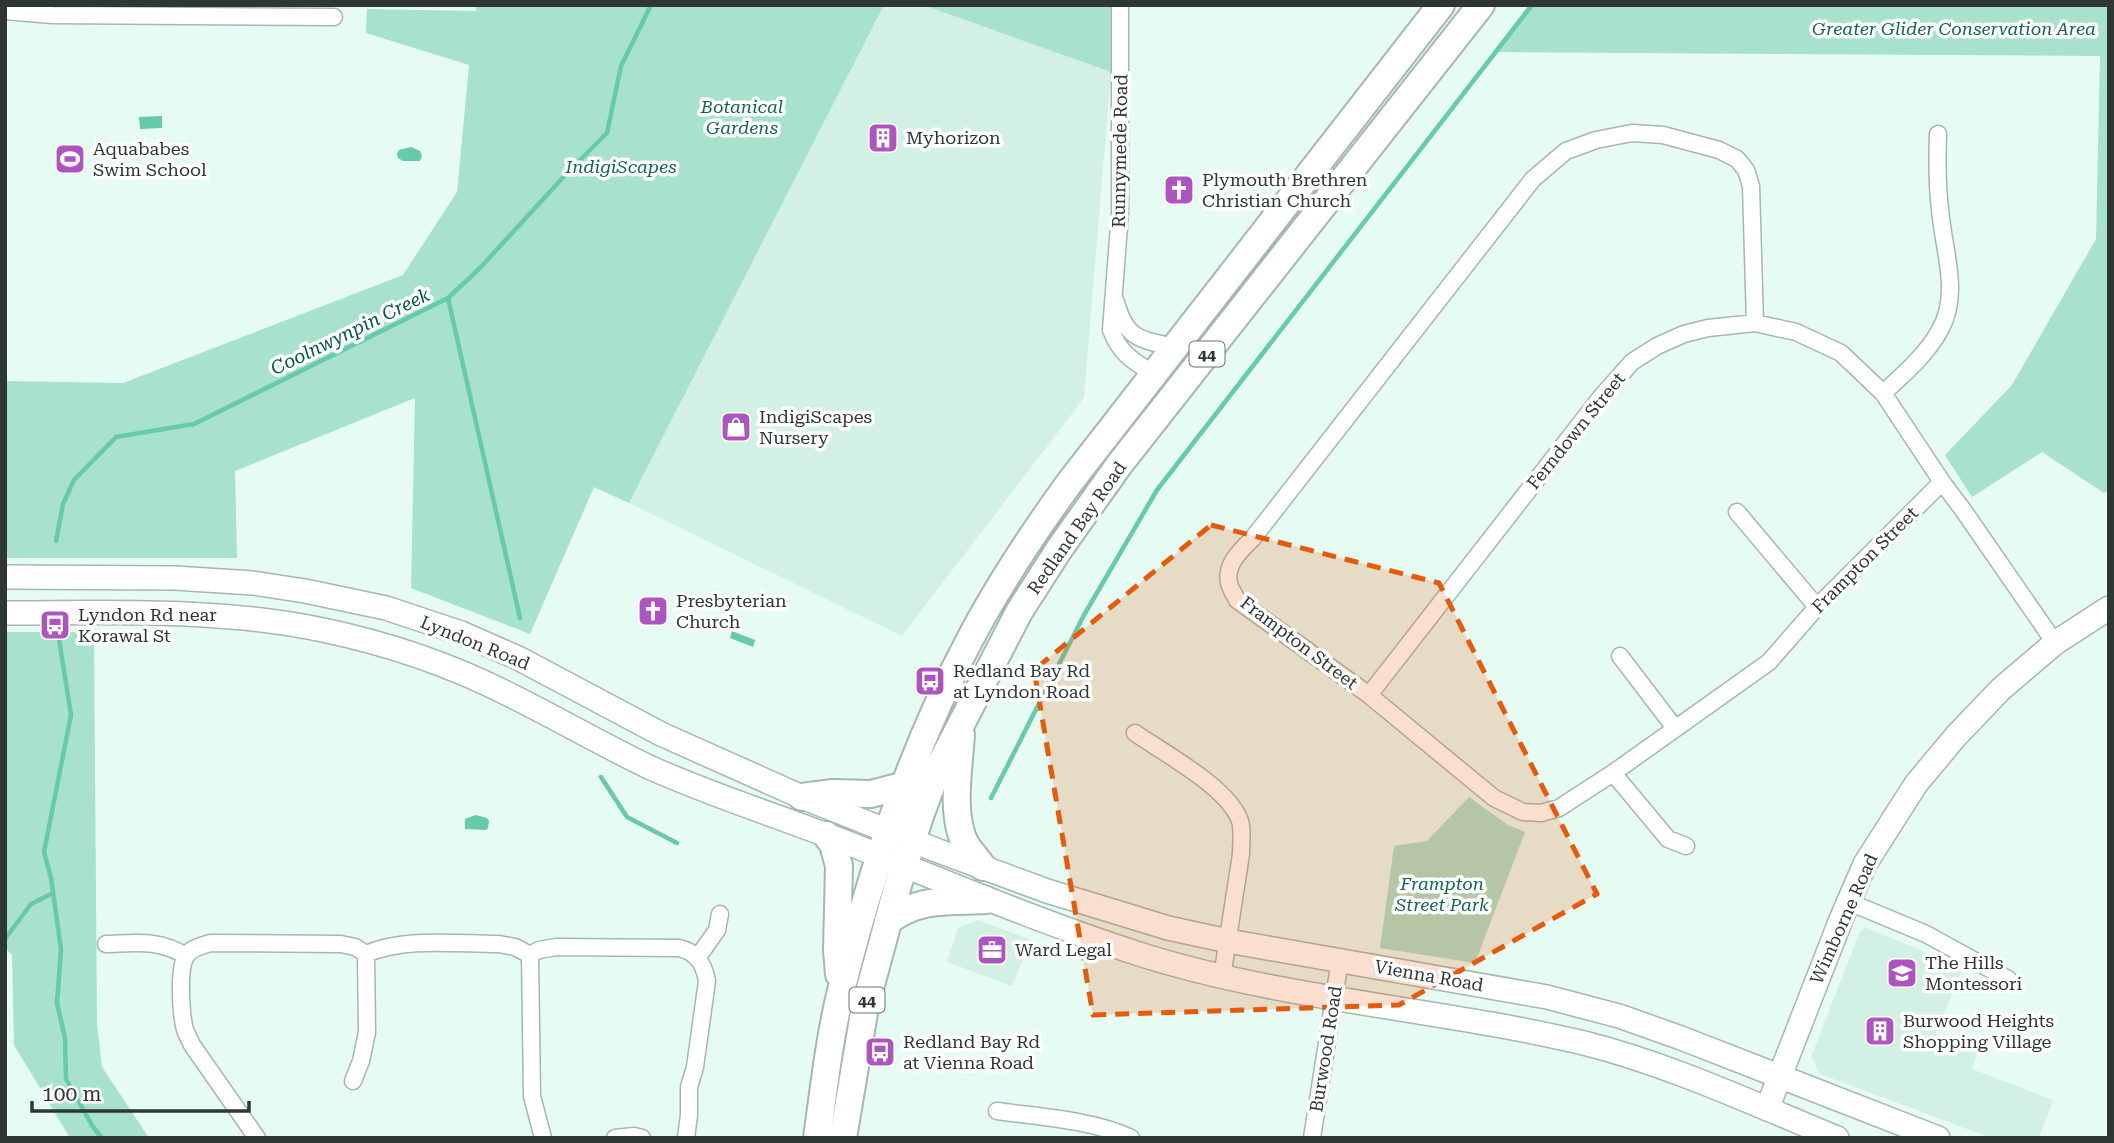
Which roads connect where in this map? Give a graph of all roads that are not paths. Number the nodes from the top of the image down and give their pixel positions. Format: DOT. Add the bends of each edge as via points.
graph roads {
  1 [pos="1120,5"];
  2 [pos="1441,5"];
  3 [pos="1481,5"];
  4 [pos="5,11"];
  5 [pos="334,17"];
  6 [pos="1937,134"];
  7 [pos="1115,297"];
  8 [pos="1755,323"];
  9 [pos="1164,361"];
  10 [pos="1186,381"];
  11 [pos="1883,393"];
  12 [pos="1942,482"];
  13 [pos="1737,512"];
  14 [pos="5,577"];
  15 [pos="1818,607"];
  16 [pos="2109,608"];
  17 [pos="5,613"];
  18 [pos="2055,643"];
  19 [pos="1620,656"];
  20 [pos="1368,695"];
  21 [pos="961,723"];
  22 [pos="1675,728"];
  23 [pos="1135,733"];
  24 [pos="1613,773"];
  25 [pos="905,785"];
  26 [pos="802,797"];
  27 [pos="826,835"];
  28 [pos="900,835"];
  29 [pos="1686,846"];
  30 [pos="893,860"];
  31 [pos="983,867"];
  32 [pos="986,900"];
  33 [pos="1849,902"];
  34 [pos="720,914"];
  35 [pos="888,922"];
  36 [pos="1228,940"];
  37 [pos="106,944"];
  38 [pos="366,954"];
  39 [pos="530,955"];
  40 [pos="186,956"];
  41 [pos="698,957"];
  42 [pos="1340,960"];
  43 [pos="1222,977"];
  44 [pos="2008,979"];
  45 [pos="841,993"];
  46 [pos="1334,999"];
  47 [pos="1779,1076"];
  48 [pos="353,1081"];
  49 [pos="1767,1109"];
  50 [pos="998,1111"];
  51 [pos="257,1138"];
  52 [pos="543,1138"];
  53 [pos="615,1138"];
  54 [pos="642,1138"];
  55 [pos="685,1138"];
  56 [pos="817,1138"];
  57 [pos="843,1138"];
  58 [pos="1131,1138"];
  59 [pos="1312,1138"];
  60 [pos="1837,1138"];
  61 [pos="1938,1138"];
  1 -- 7 [label="street, Runnymede Road"];
  2 -- 9 [label="main road, Redland Bay Road / 44"];
  3 -- 10 [label="main road, Redland Bay Road / 44"];
  4 -- 5 [label="street"];
  6 -- 11 [label="street" via="1940,212 1951,281 1948,312 1940,331"];
  7 -- 9 [label="street, Runnymede Road" via="1127,330"];
  7 -- 9 [label="street, Runnymede Road" via="1111,330 1117,345 1129,358"];
  8 -- 11 [label="street, Ferndown Street" via="1796,332 1841,353"];
  8 -- 20 [label="street, Ferndown Street" via="1684,334 1632,362"];
  8 -- 20 [label="street, Frampton Street" via="1751,186 1737,159 1663,135 1632,133 1566,151 1532,179 1230,567 1229,583 1237,600"];
  9 -- 10 [label="main road"];
  9 -- 25 [label="main road, Redland Bay Road / 44" via="1021,553 968,643"];
  10 -- 21 [label="main road, Redland Bay Road / 44" via="1060,548"];
  11 -- 12 [label="street, Ferndown Street"];
  12 -- 15 [label="street, Frampton Street"];
  12 -- 18 [label="street, Ferndown Street"];
  13 -- 15 [label="street"];
  14 -- 26 [label="main road, Lyndon Road" via="253,583 386,608 518,658 661,734"];
  15 -- 22 [label="street, Frampton Street" via="1769,662"];
  16 -- 18 [label="main road, Wimborne Road"];
  17 -- 27 [label="main road, Lyndon Road" via="222,616 323,630 391,647 514,696 694,786"];
  18 -- 33 [label="main road, Wimborne Road" via="2001,689 1916,784 1865,863"];
  19 -- 22 [label="street"];
  20 -- 24 [label="street, Frampton Street" via="1494,799 1523,812 1559,808"];
  21 -- 28 [label="main road, Redland Bay Road / 44"];
  21 -- 31 [label="main road" via="957,814 960,831"];
  22 -- 24 [label="street, Frampton Street"];
  23 -- 36 [label="street" via="1215,788 1240,820 1241,854"];
  24 -- 29 [label="street" via="1668,839"];
  25 -- 26 [label="main road" via="872,794"];
  25 -- 28 [label="main road, Redland Bay Road / 44"];
  26 -- 28 [label="main road, Lyndon Road"];
  27 -- 30 [label="main road, Lyndon Road"];
  27 -- 45 [label="main road" via="839,866"];
  28 -- 30 [label="main road, Redland Bay Road / 44"];
  28 -- 31 [label="main road, Vienna Road"];
  30 -- 32 [label="main road"];
  30 -- 35 [label="main road, Redland Bay Road / 44"];
  30 -- 45 [label="main road, Redland Bay Road / 44"];
  31 -- 36 [label="main road, Vienna Road" via="1107,910"];
  32 -- 35 [label="main road" via="912,906"];
  32 -- 43 [label="main road" via="1137,953"];
  33 -- 44 [label="street" via="1926,934"];
  33 -- 47 [label="main road, Wimborne Road"];
  34 -- 41 [label="street" via="717,930"];
  35 -- 57 [label="main road, Redland Bay Road / 44" via="865,1007"];
  36 -- 42 [label="main road, Vienna Road"];
  36 -- 43 [label="street"];
  37 -- 40 [label="street" via="156,943"];
  38 -- 39 [label="street" via="398,944 499,944"];
  38 -- 40 [label="street" via="341,944 210,943"];
  38 -- 48 [label="street" via="367,1032"];
  39 -- 41 [label="street" via="556,947 679,948"];
  39 -- 52 [label="street" via="532,1096"];
  40 -- 51 [label="street" via="182,968 185,1030"];
  41 -- 55 [label="street" via="707,981"];
  42 -- 46 [label="street, Burwood Road"];
  42 -- 47 [label="main road, Vienna Road" via="1559,1000 1619,1016"];
  43 -- 46 [label="main road"];
  45 -- 56 [label="main road, Redland Bay Road / 44"];
  46 -- 49 [label="main road" via="1585,1044 1638,1058"];
  46 -- 59 [label="street, Burwood Road"];
  47 -- 49 [label="main road, Wimborne Road"];
  47 -- 61 [label="main road, Vienna Road"];
  49 -- 60 [label="main road"];
  50 -- 58 [label="street" via="1095,1126"];
  53 -- 54 [label="street"];
}
